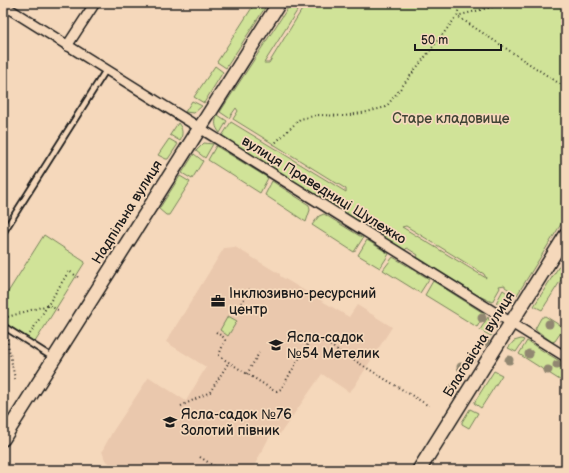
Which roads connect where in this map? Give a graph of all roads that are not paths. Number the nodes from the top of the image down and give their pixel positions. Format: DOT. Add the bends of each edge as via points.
graph roads {
  1 [pos="95,3"];
  2 [pos="279,3"];
  3 [pos="3,5"];
  4 [pos="67,46"];
  5 [pos="106,70"];
  6 [pos="199,128"];
  7 [pos="3,233"];
  8 [pos="566,235"];
  9 [pos="511,323"];
  10 [pos="4,327"];
  11 [pos="566,357"];
  12 [pos="54,358"];
  13 [pos="3,439"];
  14 [pos="419,470"];
  1 -- 4 [label="street"];
  2 -- 6 [label="main road, Надпільна вулиця"];
  3 -- 4 [label="street, вулиця Праведниці Шулежко"];
  4 -- 5 [label="street, вулиця Праведниці Шулежко"];
  5 -- 6 [label="street, вулиця Праведниці Шулежко"];
  5 -- 7 [label="lane"];
  6 -- 9 [label="street, вулиця Праведниці Шулежко"];
  6 -- 12 [label="main road, Надпільна вулиця"];
  8 -- 9 [label="main road, Благовісна вулиця"];
  9 -- 11 [label="street, вулиця Праведниці Шулежко"];
  9 -- 14 [label="main road, Благовісна вулиця"];
  10 -- 12 [label="lane"];
  12 -- 13 [label="main road, Надпільна вулиця"];
}
